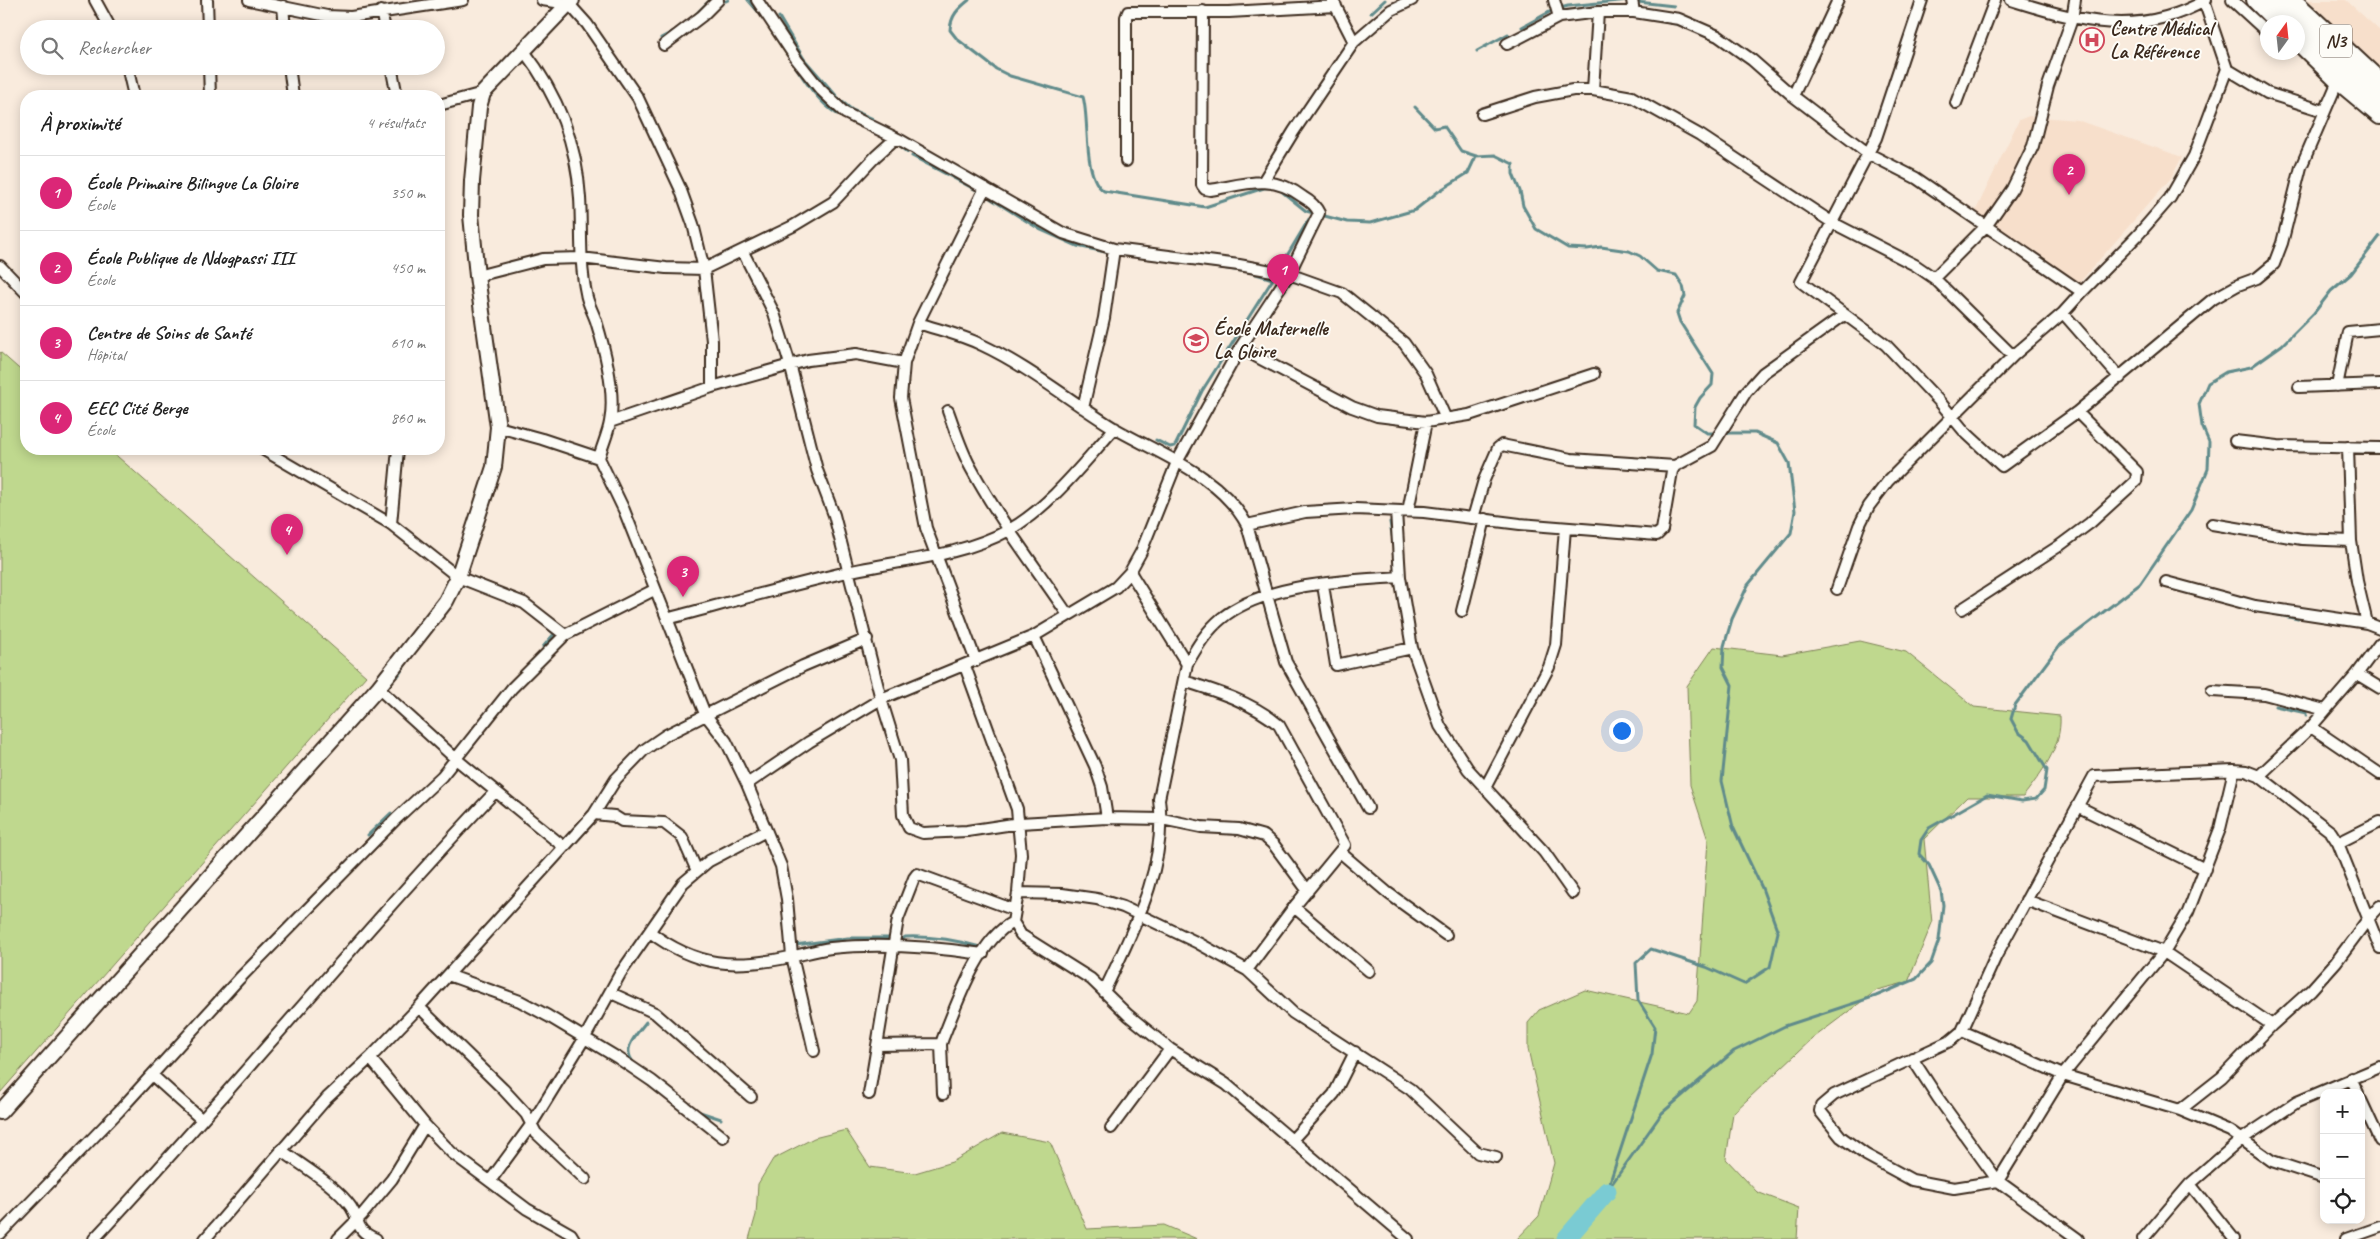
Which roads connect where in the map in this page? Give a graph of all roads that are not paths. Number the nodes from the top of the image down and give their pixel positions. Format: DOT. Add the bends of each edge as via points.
graph roads {
  1 [pos="95,0"];
  2 [pos="207,0"];
  3 [pos="249,0"];
  4 [pos="463,0"];
  5 [pos="542,0"];
  6 [pos="718,0"];
  7 [pos="757,0"];
  8 [pos="1412,0"];
  9 [pos="1554,0"];
  10 [pos="1632,0"];
  11 [pos="1838,0"];
  12 [pos="1922,0"];
  13 [pos="1995,0"];
  14 [pos="2010,0"];
  15 [pos="2075,0"];
  16 [pos="2205,0"];
  17 [pos="2232,0"];
  18 [pos="2255,0"];
  19 [pos="434,2"];
  20 [pos="570,2"];
  21 [pos="1334,3"];
  22 [pos="283,6"];
  23 [pos="2279,6"];
  24 [pos="381,11"];
  25 [pos="1203,11"];
  26 [pos="1598,12"];
  27 [pos="1634,12"];
  28 [pos="2289,15"];
  29 [pos="1559,17"];
  30 [pos="2072,19"];
  31 [pos="106,20"];
  32 [pos="208,20"];
  33 [pos="284,20"];
  34 [pos="383,20"];
  35 [pos="2260,26"];
  36 [pos="2305,30"];
  37 [pos="1354,42"];
  38 [pos="1507,44"];
  39 [pos="664,45"];
  40 [pos="2305,51"];
  41 [pos="524,52"];
  42 [pos="2228,69"];
  43 [pos="130,75"];
  44 [pos="209,75"];
  45 [pos="290,75"];
  46 [pos="394,75"];
  47 [pos="2338,81"];
  48 [pos="2380,81"];
  49 [pos="134,90"];
  50 [pos="210,90"];
  51 [pos="292,90"];
  52 [pos="396,90"];
  53 [pos="1594,90"];
  54 [pos="483,94"];
  55 [pos="1793,96"];
  56 [pos="2380,98"];
  57 [pos="1956,103"];
  58 [pos="445,104"];
  59 [pos="2324,111"];
  60 [pos="1482,114"];
  61 [pos="2380,116"];
  62 [pos="896,138"];
  63 [pos="1869,154"];
  64 [pos="1126,161"];
  65 [pos="1264,180"];
  66 [pos="985,188"];
  67 [pos="1833,223"];
  68 [pos="1987,225"];
  69 [pos="1114,249"];
  70 [pos="743,252"];
  71 [pos="581,258"];
  72 [pos="0,266"];
  73 [pos="704,269"];
  74 [pos="1289,274"];
  75 [pos="477,276"];
  76 [pos="1934,278"];
  77 [pos="20,287"];
  78 [pos="2082,292"];
  79 [pos="2063,313"];
  80 [pos="1844,315"];
  81 [pos="918,323"];
  82 [pos="2380,329"];
  83 [pos="1240,348"];
  84 [pos="2012,356"];
  85 [pos="904,363"];
  86 [pos="790,364"];
  87 [pos="1594,374"];
  88 [pos="2120,378"];
  89 [pos="2380,384"];
  90 [pos="2337,386"];
  91 [pos="712,387"];
  92 [pos="2299,387"];
  93 [pos="1083,408"];
  94 [pos="948,411"];
  95 [pos="2077,412"];
  96 [pos="1951,417"];
  97 [pos="1446,420"];
  98 [pos="610,422"];
  99 [pos="1426,422"];
  100 [pos="498,427"];
  101 [pos="1115,428"];
  102 [pos="2235,441"];
  103 [pos="2348,447"];
  104 [pos="2380,448"];
  105 [pos="274,455"];
  106 [pos="397,455"];
  107 [pos="599,458"];
  108 [pos="1177,462"];
  109 [pos="1675,466"];
  110 [pos="1408,511"];
  111 [pos="1396,512"];
  112 [pos="1473,518"];
  113 [pos="1484,519"];
  114 [pos="391,524"];
  115 [pos="1247,524"];
  116 [pos="2212,524"];
  117 [pos="1565,528"];
  118 [pos="1008,530"];
  119 [pos="2351,541"];
  120 [pos="936,556"];
  121 [pos="849,572"];
  122 [pos="1130,572"];
  123 [pos="1400,576"];
  124 [pos="458,577"];
  125 [pos="2166,582"];
  126 [pos="1323,585"];
  127 [pos="1837,589"];
  128 [pos="654,590"];
  129 [pos="1267,596"];
  130 [pos="1962,609"];
  131 [pos="1462,611"];
  132 [pos="1068,615"];
  133 [pos="668,619"];
  134 [pos="2367,623"];
  135 [pos="2380,628"];
  136 [pos="565,635"];
  137 [pos="1034,636"];
  138 [pos="868,639"];
  139 [pos="2380,643"];
  140 [pos="1412,648"];
  141 [pos="976,660"];
  142 [pos="1187,664"];
  143 [pos="965,666"];
  144 [pos="2357,674"];
  145 [pos="1184,680"];
  146 [pos="378,688"];
  147 [pos="2380,688"];
  148 [pos="2212,691"];
  149 [pos="881,699"];
  150 [pos="2326,710"];
  151 [pos="705,714"];
  152 [pos="2311,727"];
  153 [pos="456,759"];
  154 [pos="2234,770"];
  155 [pos="2380,774"];
  156 [pos="2259,776"];
  157 [pos="747,784"];
  158 [pos="1485,788"];
  159 [pos="495,792"];
  160 [pos="2079,807"];
  161 [pos="1368,808"];
  162 [pos="594,814"];
  163 [pos="1107,818"];
  164 [pos="1162,819"];
  165 [pos="1020,822"];
  166 [pos="2380,822"];
  167 [pos="766,831"];
  168 [pos="2338,843"];
  169 [pos="564,847"];
  170 [pos="1341,853"];
  171 [pos="2205,869"];
  172 [pos="697,872"];
  173 [pos="1308,891"];
  174 [pos="1018,893"];
  175 [pos="1574,893"];
  176 [pos="2026,900"];
  177 [pos="2380,906"];
  178 [pos="1294,907"];
  179 [pos="1015,910"];
  180 [pos="1140,915"];
  181 [pos="2368,919"];
  182 [pos="1013,922"];
  183 [pos="650,932"];
  184 [pos="1446,935"];
  185 [pos="894,943"];
  186 [pos="2380,948"];
  187 [pos="2164,952"];
  188 [pos="983,954"];
  189 [pos="792,956"];
  190 [pos="1247,970"];
  191 [pos="1369,972"];
  192 [pos="448,974"];
  193 [pos="1104,992"];
  194 [pos="611,993"];
  195 [pos="419,1007"];
  196 [pos="2272,1025"];
  197 [pos="1962,1031"];
  198 [pos="584,1039"];
  199 [pos="941,1044"];
  200 [pos="877,1045"];
  201 [pos="1170,1049"];
  202 [pos="814,1051"];
  203 [pos="1354,1052"];
  204 [pos="370,1058"];
  205 [pos="1912,1058"];
  206 [pos="2380,1067"];
  207 [pos="152,1075"];
  208 [pos="2063,1075"];
  209 [pos="2351,1078"];
  210 [pos="2356,1089"];
  211 [pos="869,1094"];
  212 [pos="943,1094"];
  213 [pos="751,1097"];
  214 [pos="2365,1109"];
  215 [pos="2180,1110"];
  216 [pos="0,1112"];
  217 [pos="201,1119"];
  218 [pos="424,1125"];
  219 [pos="531,1125"];
  220 [pos="1110,1128"];
  221 [pos="723,1137"];
  222 [pos="2242,1139"];
  223 [pos="1292,1140"];
  224 [pos="2380,1141"];
  225 [pos="281,1150"];
  226 [pos="1496,1157"];
  227 [pos="2320,1177"];
  228 [pos="585,1178"];
  229 [pos="490,1181"];
  230 [pos="1998,1181"];
  231 [pos="2190,1184"];
  232 [pos="356,1221"];
  233 [pos="2380,1227"];
  234 [pos="0,1234"];
  235 [pos="94,1239"];
  236 [pos="205,1239"];
  237 [pos="338,1239"];
  238 [pos="376,1239"];
  239 [pos="574,1239"];
  240 [pos="1408,1239"];
  241 [pos="2078,1239"];
  242 [pos="2143,1239"];
  243 [pos="2234,1239"];
  244 [pos="2346,1239"];
  1 -- 31 [label="street"];
  2 -- 32 [label="street"];
  3 -- 22 [label="street"];
  4 -- 19 [label="street"];
  5 -- 20 [label="street"];
  6 -- 39 [label="street"];
  7 -- 62 [label="street" via="820,89 845,113"];
  8 -- 37 [label="street" via="1391,10"];
  9 -- 29 [label="street"];
  10 -- 27 [label="street"];
  11 -- 55 [label="street"];
  12 -- 63 [label="street"];
  13 -- 57 [label="street"];
  14 -- 30 [label="street"];
  15 -- 30 [label="street"];
  16 -- 30 [label="street" via="2144,21 2103,24"];
  16 -- 42 [label="street"];
  17 -- 35 [label="street"];
  18 -- 23 [label="main road, N3"];
  19 -- 24 [label="street"];
  20 -- 41 [label="main road"];
  20 -- 73 [label="street" via="638,98 680,188"];
  21 -- 25 [label="street"];
  21 -- 37 [label="street"];
  22 -- 24 [label="street" via="327,16"];
  22 -- 33 [label="street"];
  23 -- 28 [label="highway, N3"];
  23 -- 48 [label="main road, N3"];
  24 -- 34 [label="street"];
  25 -- 64 [label="street" via="1128,12"];
  25 -- 65 [label="street" via="1202,185 1210,190"];
  26 -- 27 [label="street"];
  26 -- 29 [label="street"];
  26 -- 53 [label="street"];
  27 -- 55 [label="street" via="1679,19 1718,36"];
  29 -- 38 [label="street"];
  30 -- 68 [label="street" via="2048,86 2033,146 2012,188"];
  36 -- 56 [label="highway, N3"];
  37 -- 65 [label="street"];
  40 -- 47 [label="main road, N3"];
  41 -- 54 [label="main road"];
  41 -- 71 [label="street" via="541,73 557,103 574,152 580,196"];
  42 -- 59 [label="street" via="2267,93"];
  42 -- 78 [label="street" via="2194,156 2170,198"];
  43 -- 49 [label="street"];
  44 -- 50 [label="street"];
  45 -- 51 [label="street"];
  46 -- 52 [label="street"];
  47 -- 59 [label="street"];
  47 -- 61 [label="main road, N3"];
  53 -- 60 [label="street" via="1535,97"];
  53 -- 67 [label="street" via="1632,97 1700,135"];
  54 -- 58 [label="street"];
  54 -- 75 [label="main road" via="472,181 471,215"];
  55 -- 63 [label="street"];
  59 -- 88 [label="street" via="2301,167 2274,264 2257,278 2213,299"];
  62 -- 66 [label="street"];
  62 -- 70 [label="street" via="833,202"];
  63 -- 67 [label="street"];
  63 -- 68 [label="street" via="1916,178"];
  65 -- 74 [label="street" via="1291,188 1312,203 1319,213"];
  66 -- 69 [label="street" via="1063,233"];
  66 -- 81 [label="street"];
  67 -- 76 [label="street"];
  67 -- 80 [label="street" via="1801,282"];
  68 -- 76 [label="street"];
  68 -- 78 [label="street"];
  69 -- 74 [label="street"];
  69 -- 93 [label="street" via="1104,318"];
  70 -- 73 [label="street"];
  70 -- 86 [label="street" via="774,313"];
  71 -- 73 [label="street"];
  71 -- 75 [label="street" via="544,260"];
  71 -- 98 [label="street" via="586,294 605,355 610,384"];
  72 -- 77 [label="street"];
  73 -- 91 [label="street" via="712,341"];
  74 -- 83 [label="street"];
  74 -- 97 [label="street" via="1342,293 1404,344 1426,374"];
  75 -- 100 [label="main road"];
  76 -- 84 [label="street"];
  78 -- 79 [label="street"];
  79 -- 84 [label="street"];
  79 -- 88 [label="street"];
  80 -- 96 [label="street" via="1886,345"];
  80 -- 109 [label="street" via="1763,373 1746,392 1714,444"];
  81 -- 85 [label="street"];
  81 -- 93 [label="street" via="981,344"];
  82 -- 90 [label="street" via="2348,332"];
  83 -- 99 [label="street" via="1352,407 1377,416"];
  83 -- 108 [label="street"];
  84 -- 96 [label="street"];
  85 -- 86 [label="street" via="856,354"];
  85 -- 120 [label="street" via="901,398 926,528"];
  86 -- 91 [label="street"];
  86 -- 121 [label="street" via="816,470 834,515"];
  87 -- 97 [label="street"];
  88 -- 95 [label="street"];
  89 -- 90 [label="street"];
  90 -- 92 [label="street"];
  91 -- 98 [label="street"];
  93 -- 101 [label="street"];
  94 -- 118 [label="street" via="970,466"];
  95 -- 96 [label="street" via="2002,466"];
  95 -- 130 [label="street" via="2137,472 2136,481 2059,546"];
  96 -- 127 [label="street" via="1888,481 1869,506"];
  97 -- 99 [label="street"];
  98 -- 107 [label="street"];
  99 -- 110 [label="street"];
  100 -- 107 [label="street"];
  100 -- 124 [label="main road" via="494,467"];
  101 -- 108 [label="street"];
  101 -- 118 [label="street" via="1032,515"];
  102 -- 103 [label="street" via="2278,446"];
  103 -- 104 [label="street"];
  103 -- 119 [label="street"];
  105 -- 114 [label="street"];
  106 -- 114 [label="street"];
  107 -- 128 [label="street" via="624,510"];
  108 -- 115 [label="street" via="1217,486 1238,508"];
  108 -- 122 [label="street"];
  109 -- 112 [label="street" via="1571,459 1502,445 1484,480"];
  109 -- 117 [label="street" via="1657,535"];
  110 -- 111 [label="street"];
  110 -- 112 [label="street"];
  111 -- 115 [label="street" via="1355,509 1305,512"];
  111 -- 123 [label="street"];
  112 -- 113 [label="street"];
  113 -- 117 [label="street"];
  113 -- 131 [label="street"];
  114 -- 124 [label="street"];
  115 -- 129 [label="street"];
  116 -- 119 [label="street" via="2302,539"];
  117 -- 158 [label="street" via="1556,645 1549,667"];
  118 -- 120 [label="street"];
  118 -- 132 [label="street"];
  119 -- 134 [label="street"];
  120 -- 121 [label="street"];
  120 -- 141 [label="street"];
  121 -- 133 [label="street"];
  121 -- 138 [label="street"];
  122 -- 132 [label="street" via="1116,587"];
  122 -- 142 [label="street"];
  123 -- 126 [label="street"];
  123 -- 140 [label="street"];
  124 -- 136 [label="street" via="524,604"];
  124 -- 146 [label="main road" via="446,601"];
  125 -- 134 [label="street" via="2255,606"];
  126 -- 129 [label="street"];
  126 -- 140 [label="street" via="1336,665"];
  128 -- 133 [label="street"];
  128 -- 136 [label="street"];
  129 -- 142 [label="street" via="1235,609 1221,619 1206,633"];
  129 -- 161 [label="street" via="1292,677"];
  132 -- 137 [label="street"];
  133 -- 151 [label="street"];
  134 -- 135 [label="street"];
  136 -- 153 [label="street" via="512,688"];
  137 -- 141 [label="street"];
  137 -- 163 [label="street" via="1095,766"];
  138 -- 149 [label="street"];
  138 -- 151 [label="street" via="803,666"];
  139 -- 144 [label="street"];
  140 -- 158 [label="street" via="1440,726 1468,769"];
  141 -- 143 [label="street"];
  142 -- 145 [label="street"];
  143 -- 149 [label="street"];
  143 -- 165 [label="street"];
  144 -- 147 [label="street"];
  144 -- 150 [label="street"];
  145 -- 164 [label="street" via="1159,799"];
  145 -- 170 [label="street" via="1241,702 1279,725 1345,842"];
  146 -- 153 [label="street"];
  146 -- 216 [label="main road"];
  148 -- 150 [label="street" via="2264,694"];
  149 -- 157 [label="street"];
  149 -- 165 [label="street" via="900,760 903,815 909,828 923,833 967,831"];
  150 -- 152 [label="street"];
  151 -- 157 [label="street" via="726,741"];
  151 -- 162 [label="street" via="644,750 616,779"];
  152 -- 155 [label="street"];
  152 -- 156 [label="street"];
  153 -- 159 [label="street"];
  153 -- 207 [label="street" via="239,979"];
  154 -- 156 [label="street"];
  154 -- 160 [label="street" via="2097,775 2092,778"];
  154 -- 171 [label="street" via="2220,829"];
  156 -- 168 [label="street" via="2331,832"];
  157 -- 167 [label="street"];
  158 -- 175 [label="street" via="1544,852"];
  159 -- 169 [label="street"];
  159 -- 217 [label="street" via="392,902"];
  160 -- 171 [label="street"];
  160 -- 176 [label="street"];
  162 -- 169 [label="street"];
  162 -- 172 [label="street" via="614,816 622,821 664,823 682,837"];
  163 -- 164 [label="street"];
  163 -- 165 [label="street"];
  164 -- 173 [label="street" via="1200,827 1239,829 1264,836"];
  164 -- 180 [label="street" via="1156,863"];
  165 -- 174 [label="street"];
  166 -- 168 [label="street"];
  167 -- 172 [label="street" via="709,861"];
  167 -- 189 [label="street" via="781,866"];
  168 -- 181 [label="street"];
  169 -- 192 [label="street"];
  170 -- 173 [label="street"];
  170 -- 184 [label="street" via="1388,893"];
  171 -- 187 [label="street" via="2188,912"];
  172 -- 183 [label="street" via="683,882"];
  173 -- 178 [label="street"];
  174 -- 179 [label="street"];
  174 -- 180 [label="street" via="1089,897"];
  176 -- 187 [label="street"];
  176 -- 197 [label="street"];
  177 -- 181 [label="street"];
  178 -- 190 [label="street"];
  178 -- 191 [label="street"];
  179 -- 182 [label="street"];
  179 -- 185 [label="street" via="917,874 898,919"];
  180 -- 190 [label="street"];
  180 -- 193 [label="street"];
  181 -- 186 [label="street"];
  181 -- 196 [label="street" via="2324,976"];
  182 -- 188 [label="street" via="1003,926"];
  182 -- 193 [label="street" via="1021,935 1091,979"];
  183 -- 189 [label="street" via="673,949 705,961 742,964"];
  183 -- 194 [label="street" via="620,974"];
  185 -- 188 [label="street"];
  185 -- 189 [label="street" via="833,948"];
  185 -- 200 [label="street"];
  187 -- 196 [label="street"];
  187 -- 208 [label="street"];
  188 -- 199 [label="street" via="968,973"];
  189 -- 202 [label="street"];
  190 -- 203 [label="street" via="1293,1013"];
  192 -- 195 [label="street"];
  192 -- 198 [label="street" via="520,1001"];
  193 -- 201 [label="street"];
  194 -- 198 [label="street"];
  194 -- 213 [label="street" via="655,1013"];
  195 -- 204 [label="street"];
  195 -- 219 [label="street" via="503,1089 526,1114"];
  196 -- 215 [label="street" via="2222,1077"];
  197 -- 205 [label="street" via="1950,1041"];
  197 -- 208 [label="street"];
  198 -- 219 [label="street"];
  198 -- 221 [label="street" via="652,1081"];
  199 -- 200 [label="street"];
  199 -- 212 [label="street"];
  200 -- 211 [label="street"];
  201 -- 220 [label="street"];
  201 -- 223 [label="street" via="1226,1084"];
  203 -- 223 [label="street" via="1334,1094"];
  203 -- 226 [label="street" via="1410,1089 1478,1154"];
  204 -- 218 [label="street"];
  204 -- 225 [label="street" via="327,1098"];
  205 -- 230 [label="street"];
  205 -- 230 [label="street" via="1834,1095 1821,1106 1820,1111 1841,1137 1912,1180 1954,1188"];
  206 -- 209 [label="street"];
  207 -- 217 [label="street"];
  207 -- 234 [label="street"];
  208 -- 215 [label="street"];
  208 -- 230 [label="street"];
  209 -- 210 [label="street"];
  209 -- 222 [label="street" via="2297,1102"];
  214 -- 224 [label="street"];
  215 -- 222 [label="street"];
  217 -- 235 [label="street"];
  218 -- 229 [label="street" via="452,1153"];
  218 -- 232 [label="street" via="392,1178"];
  219 -- 228 [label="street"];
  219 -- 229 [label="street"];
  222 -- 227 [label="street" via="2272,1161"];
  222 -- 231 [label="street"];
  223 -- 240 [label="street"];
  225 -- 232 [label="street" via="340,1194 352,1209"];
  225 -- 236 [label="street"];
  229 -- 239 [label="street"];
  230 -- 241 [label="street"];
  231 -- 242 [label="street"];
  231 -- 243 [label="street"];
  232 -- 237 [label="street"];
  232 -- 238 [label="street" via="364,1233"];
  233 -- 244 [label="street"];
}
